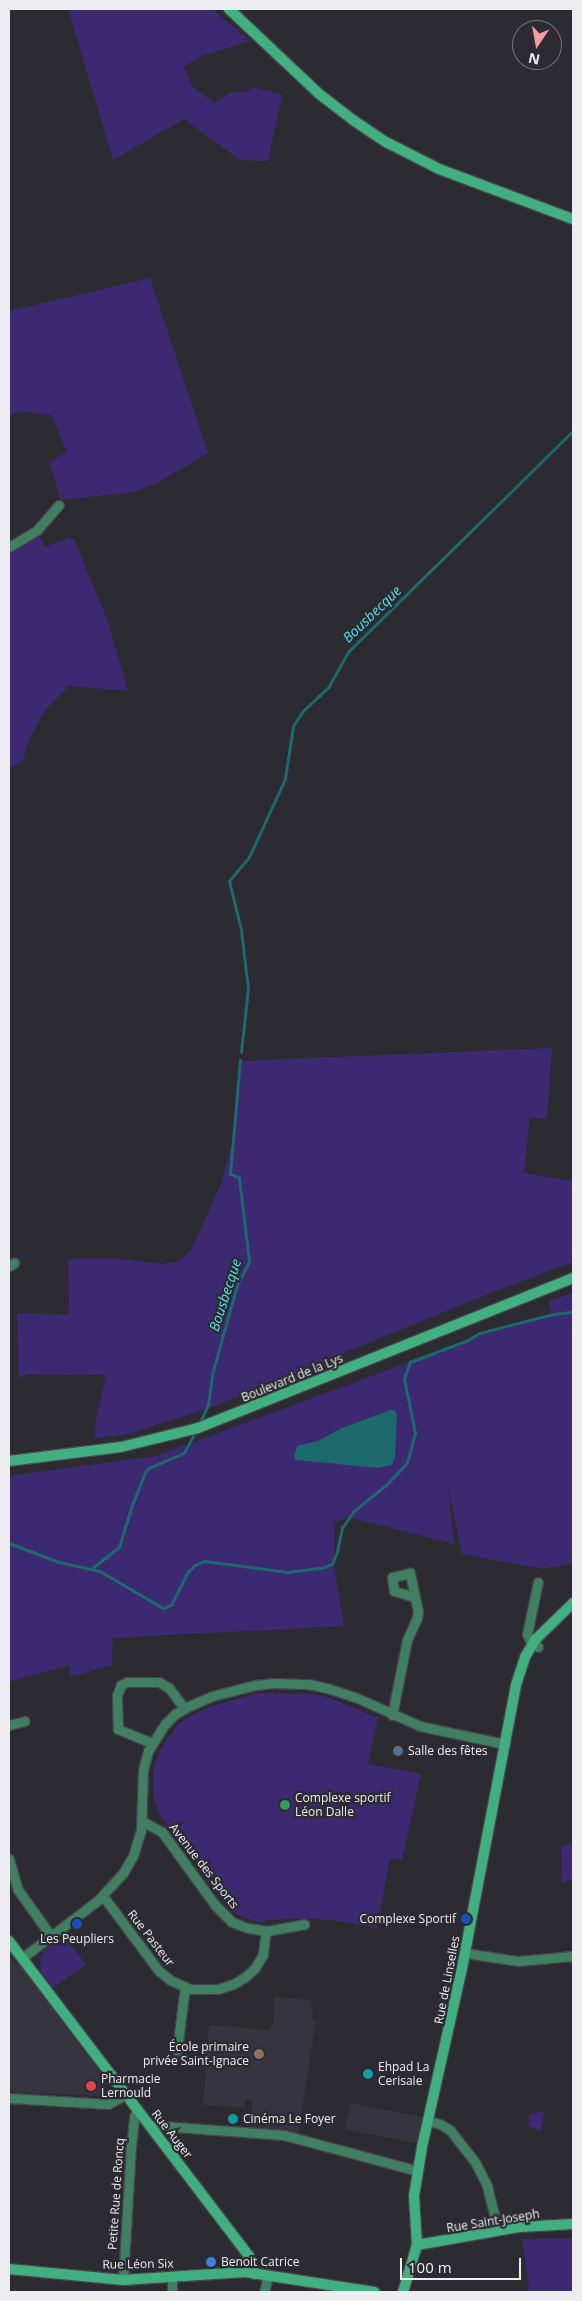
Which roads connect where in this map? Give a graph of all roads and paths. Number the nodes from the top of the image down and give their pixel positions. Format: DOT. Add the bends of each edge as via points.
graph roads {
  1 [pos="229,9"];
  2 [pos="573,219"];
  3 [pos="59,505"];
  4 [pos="9,546"];
  5 [pos="573,1278"];
  6 [pos="9,1461"];
  7 [pos="538,1582"];
  8 [pos="415,1597"];
  9 [pos="573,1603"];
  10 [pos="573,1610"];
  11 [pos="535,1645"];
  12 [pos="184,1708"];
  13 [pos="392,1715"];
  14 [pos="25,1721"];
  15 [pos="9,1725"];
  16 [pos="152,1742"];
  17 [pos="505,1744"];
  18 [pos="142,1821"];
  19 [pos="9,1859"];
  20 [pos="103,1896"];
  21 [pos="304,1924"];
  22 [pos="266,1931"];
  23 [pos="51,1936"];
  24 [pos="9,1941"];
  25 [pos="465,1953"];
  26 [pos="573,1956"];
  27 [pos="22,1958"];
  28 [pos="185,1987"];
  29 [pos="176,2050"];
  30 [pos="121,2090"];
  31 [pos="9,2098"];
  32 [pos="138,2111"];
  33 [pos="428,2121"];
  34 [pos="149,2125"];
  35 [pos="418,2171"];
  36 [pos="573,2224"];
  37 [pos="498,2230"];
  38 [pos="417,2244"];
  39 [pos="9,2269"];
  40 [pos="255,2274"];
  41 [pos="268,2276"];
  42 [pos="172,2277"];
  43 [pos="123,2280"];
  44 [pos="172,2292"];
  45 [pos="264,2292"];
  46 [pos="374,2292"];
  47 [pos="403,2292"];
  1 -- 2 [label="main road" via="318,93 386,142 446,171"];
  3 -- 4 [label="street" via="37,530"];
  5 -- 6 [label="main road, Boulevard de la Lys" via="198,1428 121,1447"];
  7 -- 11 [label="street" via="527,1634"];
  8 -- 13 [label="street" via="417,1618 407,1640"];
  9 -- 11 [label="main road, Rue de Linselles" via="548,1625"];
  10 -- 11 [label="main road, Rue de Linselles"];
  11 -- 17 [label="main road, Rue de Linselles" via="520,1671"];
  12 -- 13 [label="street" via="206,1698 247,1687 288,1683 334,1690"];
  12 -- 16 [label="street" via="171,1718"];
  12 -- 16 [label="street" via="169,1688 159,1682 127,1682 121,1685 117,1695 118,1729"];
  13 -- 17 [label="street" via="425,1728"];
  14 -- 15 [label="street"];
  16 -- 18 [label="street" via="143,1770"];
  17 -- 25 [label="main road, Rue de Linselles"];
  18 -- 20 [label="street" via="129,1862"];
  18 -- 22 [label="street, Avenue des Sports" via="162,1832 223,1914 248,1928"];
  19 -- 23 [label="street" via="18,1890"];
  20 -- 23 [label="street"];
  20 -- 28 [label="street, Rue Pasteur" via="159,1971"];
  21 -- 22 [label="street, Avenue des Sports"];
  22 -- 28 [label="street, Rue Pasteur" via="264,1954 240,1980 212,1990"];
  23 -- 27 [label="street"];
  24 -- 27 [label="main road, Rue Auger"];
  25 -- 26 [label="street" via="518,1961"];
  25 -- 33 [label="main road, Rue de Linselles"];
  27 -- 30 [label="main road, Rue Auger"];
  28 -- 29 [label="street"];
  30 -- 31 [label="street" via="118,2098 108,2104"];
  30 -- 32 [label="main road, Rue Auger"];
  32 -- 34 [label="main road, Rue Auger"];
  32 -- 43 [label="street, Petite Rue de Roncq" via="134,2118 131,2147"];
  33 -- 35 [label="main road, Rue de Linselles"];
  33 -- 37 [label="street" via="450,2130 475,2162 484,2179"];
  34 -- 35 [label="street" via="284,2135"];
  34 -- 40 [label="main road, Rue Auger" via="249,2256"];
  35 -- 38 [label="main road, Rue de Linselles" via="414,2196"];
  36 -- 37 [label="main road, Rue Saint-Joseph"];
  37 -- 38 [label="main road, Rue Saint-Joseph"];
  38 -- 47 [label="main road, Rue de Linselles"];
  39 -- 43 [label="main road, Rue Léon Six"];
  40 -- 41 [label="main road, Rue Léon Six"];
  40 -- 42 [label="main road, Rue Léon Six" via="228,2272"];
  41 -- 45 [label="street"];
  41 -- 46 [label="main road, Rue Léon Six"];
  42 -- 43 [label="main road, Rue Léon Six"];
  42 -- 44 [label="street"];
}
